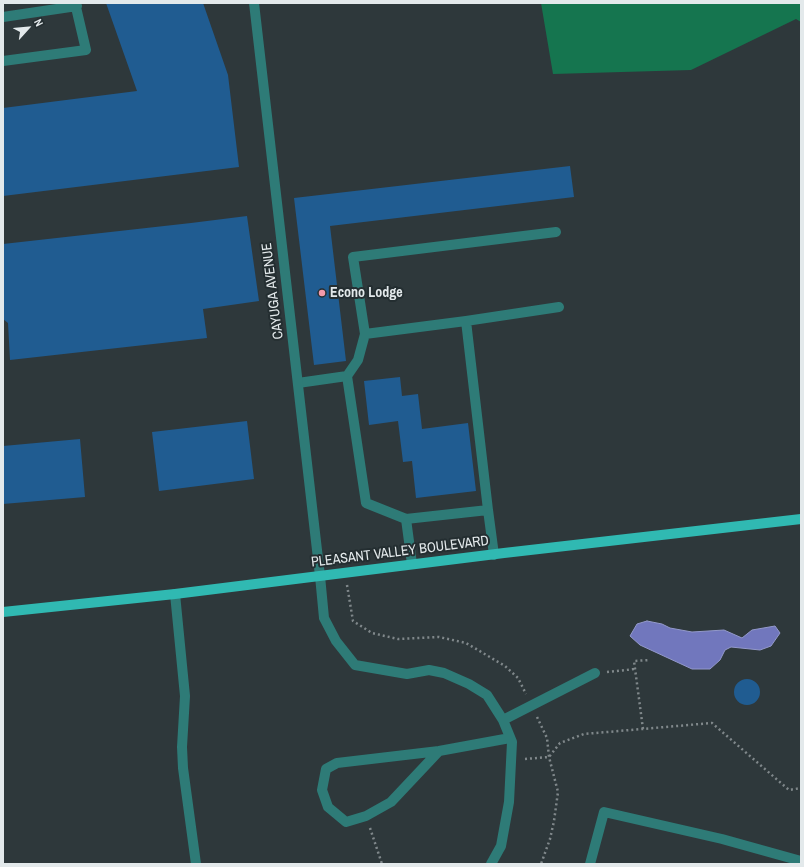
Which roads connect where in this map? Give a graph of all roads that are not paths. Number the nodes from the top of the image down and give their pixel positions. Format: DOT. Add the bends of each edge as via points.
graph roads {
  1 [pos="254,3"];
  2 [pos="76,5"];
  3 [pos="3,17"];
  4 [pos="3,61"];
  5 [pos="556,232"];
  6 [pos="559,307"];
  7 [pos="466,321"];
  8 [pos="364,334"];
  9 [pos="347,376"];
  10 [pos="298,383"];
  11 [pos="488,510"];
  12 [pos="406,519"];
  13 [pos="801,519"];
  14 [pos="494,555"];
  15 [pos="412,564"];
  16 [pos="320,576"];
  17 [pos="175,594"];
  18 [pos="3,612"];
  19 [pos="595,673"];
  20 [pos="503,720"];
  21 [pos="510,738"];
  22 [pos="439,751"];
  23 [pos="801,860"];
  24 [pos="196,864"];
  25 [pos="491,864"];
  26 [pos="590,864"];
  1 -- 10 [label="street, CAYUGA AVENUE"];
  2 -- 3 [label="street"];
  2 -- 4 [label="street" via="86,50"];
  5 -- 8 [label="street" via="353,257"];
  6 -- 7 [label="street"];
  7 -- 8 [label="street"];
  7 -- 11 [label="street"];
  8 -- 9 [label="street" via="358,360"];
  9 -- 10 [label="street"];
  9 -- 12 [label="street" via="366,503"];
  10 -- 16 [label="street, CAYUGA AVENUE"];
  11 -- 12 [label="street"];
  11 -- 14 [label="street"];
  12 -- 15 [label="street"];
  13 -- 14 [label="main road, PLEASANT VALLEY BOULEVARD"];
  14 -- 15 [label="main road, PLEASANT VALLEY BOULEVARD"];
  15 -- 16 [label="main road, PLEASANT VALLEY BOULEVARD"];
  16 -- 17 [label="main road, PLEASANT VALLEY BOULEVARD"];
  16 -- 20 [label="street, CAYUGA AVENUE" via="324,618 336,641 355,665 407,674 429,670 444,673 487,695"];
  17 -- 18 [label="main road, PLEASANT VALLEY BOULEVARD"];
  17 -- 24 [label="street" via="185,696 183,768"];
  19 -- 20 [label="street"];
  20 -- 21 [label="street, CAYUGA AVENUE"];
  21 -- 22 [label="street"];
  21 -- 25 [label="street, CAYUGA AVENUE" via="512,742 509,802 502,846"];
  22 -- 22 [label="street" via="337,763 326,769 322,790 328,807 346,822 366,816 391,802"];
  23 -- 26 [label="street" via="604,812"];
}
